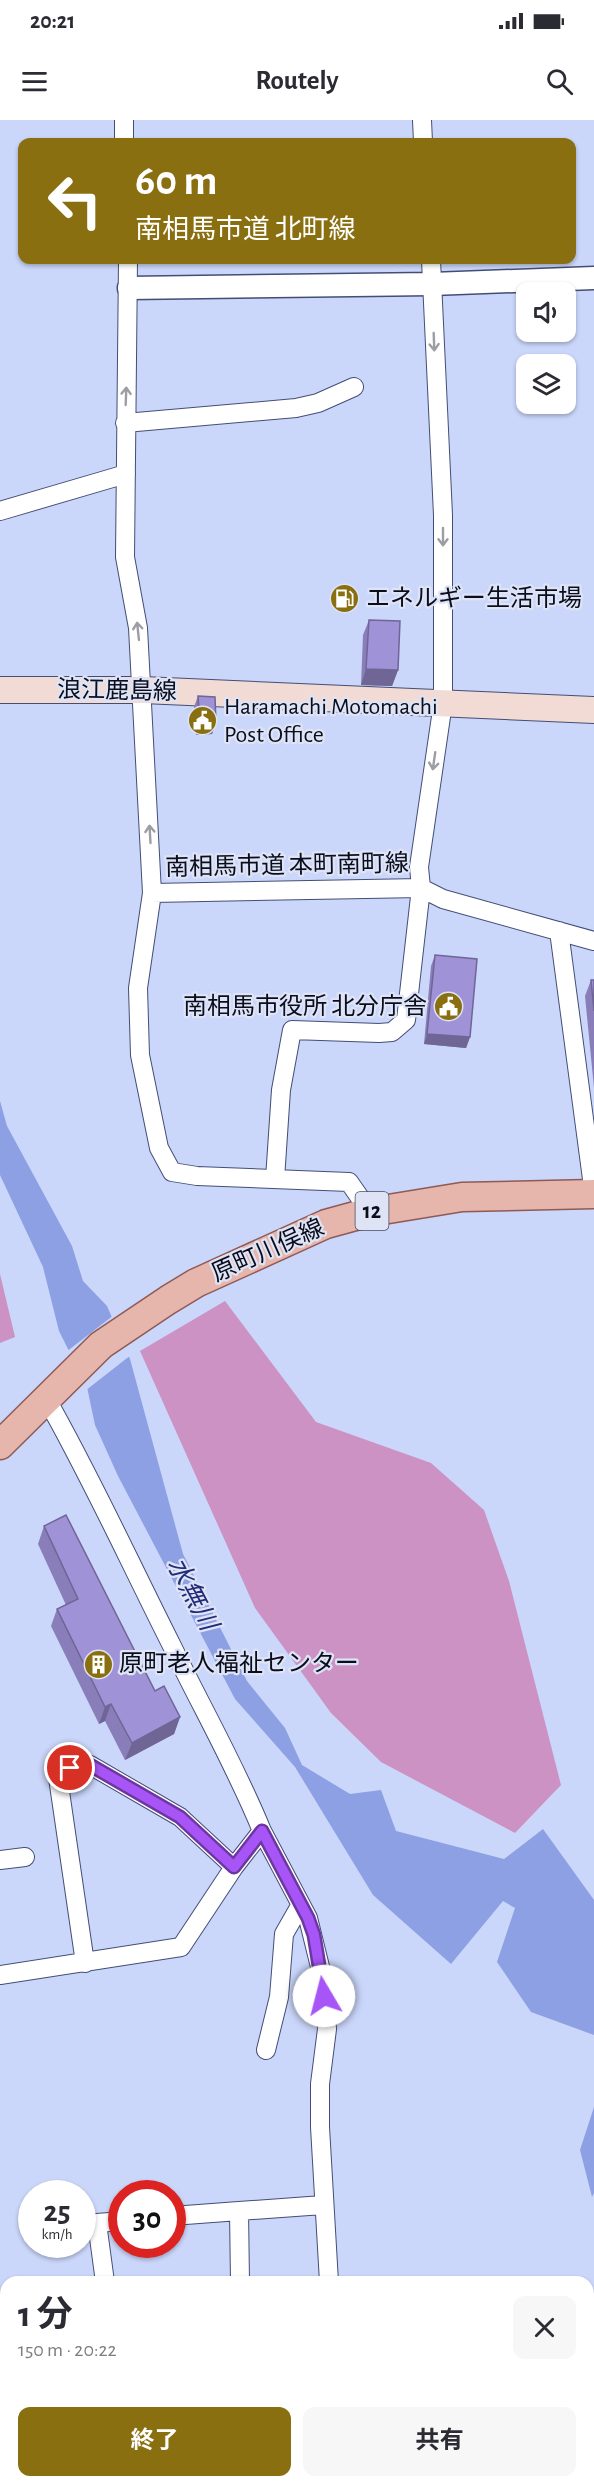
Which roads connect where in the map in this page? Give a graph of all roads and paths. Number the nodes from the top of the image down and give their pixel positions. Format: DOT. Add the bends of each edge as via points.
graph roads {
  1 [pos="123,120"];
  2 [pos="422,120"];
  3 [pos="124,138"];
  4 [pos="423,138"];
  5 [pos="128,264"];
  6 [pos="431,264"];
  7 [pos="594,278"];
  8 [pos="432,284"];
  9 [pos="129,288"];
  10 [pos="354,387"];
  11 [pos="125,423"];
  12 [pos="126,474"];
  13 [pos="0,511"];
  14 [pos="0,690"];
  15 [pos="143,690"];
  16 [pos="443,703"];
  17 [pos="594,710"];
  18 [pos="421,888"];
  19 [pos="152,893"];
  20 [pos="559,931"];
  21 [pos="594,941"];
  22 [pos="275,1179"];
  23 [pos="594,1194"];
  24 [pos="370,1212"];
  25 [pos="51,1393"];
  26 [pos="0,1445"];
  27 [pos="262,1831"];
  28 [pos="24,1857"];
  29 [pos="0,1860"];
  30 [pos="234,1867"];
  31 [pos="300,1906"];
  32 [pos="85,1963"];
  33 [pos="0,1975"];
  34 [pos="266,2050"];
  35 [pos="323,2205"];
  36 [pos="239,2211"];
  37 [pos="186,2216"];
  38 [pos="108,2222"];
  39 [pos="104,2276"];
  40 [pos="240,2276"];
  41 [pos="329,2276"];
  1 -- 3 [label="street"];
  2 -- 4 [label="street"];
  5 -- 9 [label="street"];
  6 -- 8 [label="street"];
  7 -- 8 [label="street"];
  8 -- 9 [label="street"];
  8 -- 16 [label="street, one-way" via="443,514"];
  11 -- 9 [label="street, one-way"];
  10 -- 11 [label="street" via="296,408"];
  11 -- 12 [label="street"];
  12 -- 13 [label="street"];
  15 -- 12 [label="street, one-way" via="138,628 125,557"];
  14 -- 15 [label="main road, 浪江鹿島線"];
  15 -- 16 [label="main road, 浪江鹿島線"];
  19 -- 15 [label="street, one-way"];
  16 -- 17 [label="main road, 浪江鹿島線"];
  16 -- 18 [label="street, one-way" via="419,867"];
  18 -- 19 [label="street, 南相馬市道 本町南町線"];
  18 -- 20 [label="street, 南相馬市道 本町南町線" via="443,899"];
  18 -- 22 [label="street" via="406,1020 392,1032 292,1030 281,1090"];
  19 -- 22 [label="street" via="138,988 140,1055 159,1148 172,1172"];
  20 -- 21 [label="street, 南相馬市道 本町南町線"];
  20 -- 23 [label="street"];
  22 -- 24 [label="street" via="349,1182"];
  23 -- 24 [label="main road, 原町川俣線 / 12" via="462,1197"];
  24 -- 25 [label="main road, 原町川俣線 / 12" via="326,1224 266,1250 168,1300 101,1346"];
  25 -- 26 [label="main road, 原町川俣線 / 12"];
  25 -- 27 [label="street"];
  27 -- 30 [label="street"];
  27 -- 31 [label="street"];
  28 -- 29 [label="street"];
  30 -- 32 [label="street" via="181,1947"];
  30 -- 32 [label="street" via="180,1817 90,1765 57,1771"];
  31 -- 34 [label="street" via="284,1934 279,1997"];
  31 -- 35 [label="street" via="314,1935 327,2029 320,2084"];
  32 -- 33 [label="street"];
  35 -- 36 [label="street"];
  35 -- 41 [label="street"];
  36 -- 37 [label="street"];
  36 -- 40 [label="street"];
  38 -- 39 [label="street" via="97,2223"];
}
